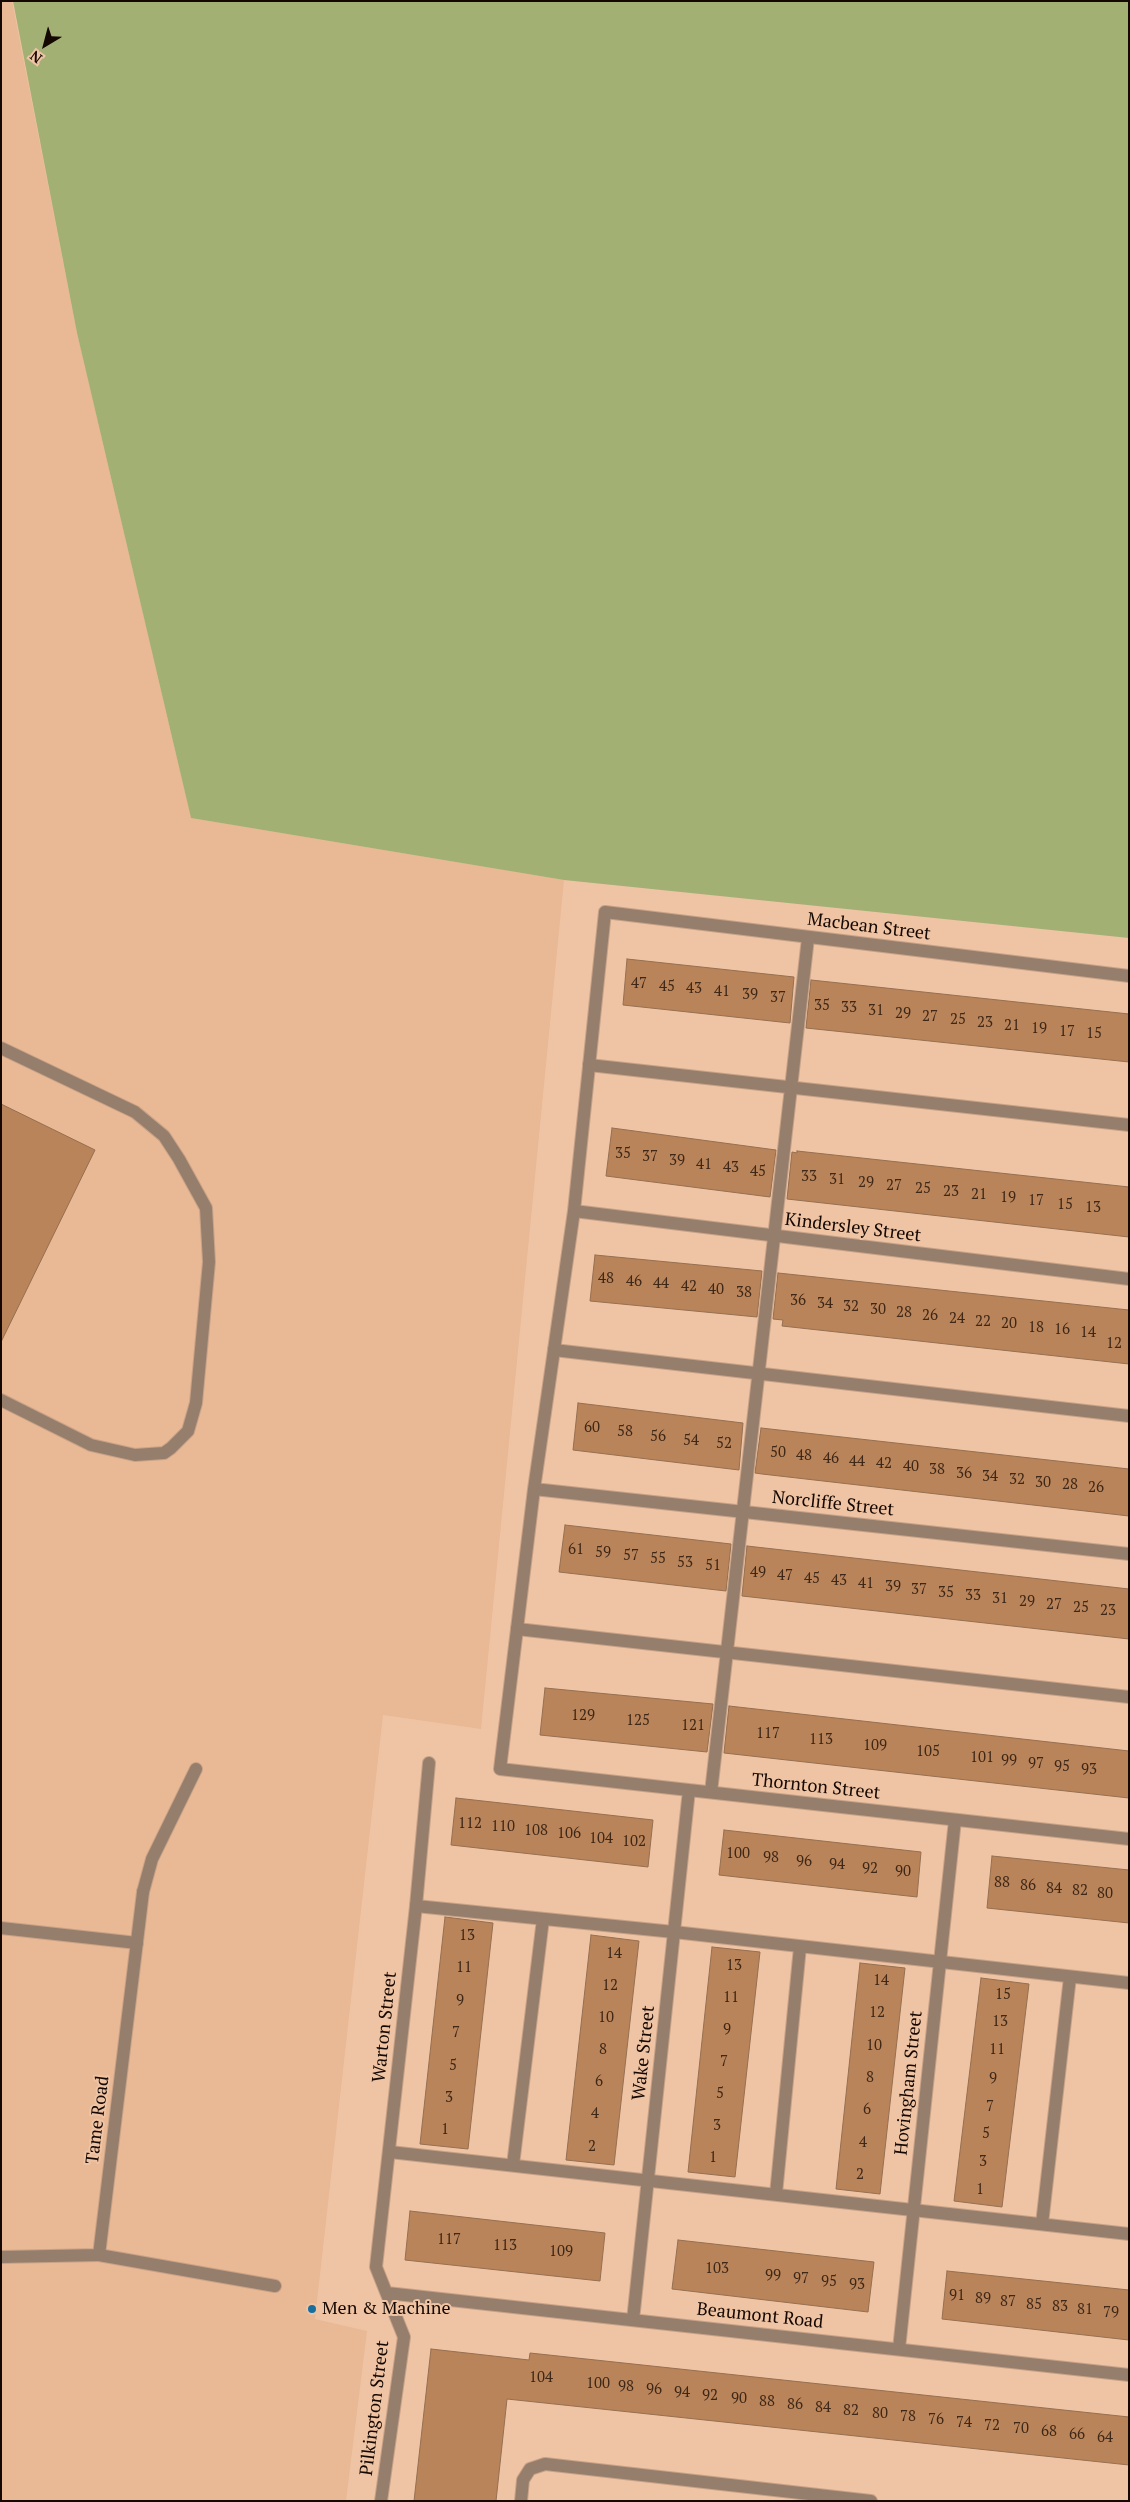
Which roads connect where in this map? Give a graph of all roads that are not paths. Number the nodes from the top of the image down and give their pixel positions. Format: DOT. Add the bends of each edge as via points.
graph roads {
  1 [pos="808,938"];
  2 [pos="1129,976"];
  3 [pos="1,1048"];
  4 [pos="589,1065"];
  5 [pos="791,1087"];
  6 [pos="1129,1125"];
  7 [pos="574,1211"];
  8 [pos="774,1236"];
  9 [pos="1129,1279"];
  10 [pos="554,1350"];
  11 [pos="759,1373"];
  12 [pos="1,1400"];
  13 [pos="1129,1416"];
  14 [pos="534,1489"];
  15 [pos="744,1512"];
  16 [pos="1129,1554"];
  17 [pos="517,1629"];
  18 [pos="727,1652"];
  19 [pos="1129,1697"];
  20 [pos="429,1763"];
  21 [pos="196,1770"];
  22 [pos="689,1790"];
  23 [pos="711,1792"];
  24 [pos="955,1820"];
  25 [pos="1129,1839"];
  26 [pos="416,1906"];
  27 [pos="543,1919"];
  28 [pos="1,1928"];
  29 [pos="674,1932"];
  30 [pos="137,1943"];
  31 [pos="800,1947"];
  32 [pos="940,1963"];
  33 [pos="1070,1977"];
  34 [pos="1129,1983"];
  35 [pos="390,2152"];
  36 [pos="513,2165"];
  37 [pos="648,2180"];
  38 [pos="776,2194"];
  39 [pos="914,2208"];
  40 [pos="1042,2224"];
  41 [pos="1129,2234"];
  42 [pos="99,2255"];
  43 [pos="1,2257"];
  44 [pos="275,2286"];
  45 [pos="387,2292"];
  46 [pos="633,2320"];
  47 [pos="899,2349"];
  48 [pos="1129,2375"];
  49 [pos="381,2501"];
  50 [pos="521,2501"];
  51 [pos="871,2501"];
  1 -- 2 [label="street, Macbean Street"];
  1 -- 4 [label="street, Macbean Street" via="605,912"];
  1 -- 5 [label="street"];
  3 -- 12 [label="street" via="134,1112 164,1136 180,1158 206,1208 209,1262 196,1403 188,1431 164,1453 135,1455 91,1445"];
  4 -- 5 [label="street"];
  4 -- 7 [label="street"];
  5 -- 6 [label="street"];
  5 -- 8 [label="street"];
  7 -- 8 [label="street, Kindersley Street"];
  7 -- 10 [label="street"];
  8 -- 9 [label="street, Kindersley Street"];
  8 -- 11 [label="street"];
  10 -- 11 [label="street"];
  10 -- 14 [label="street"];
  11 -- 13 [label="street"];
  11 -- 15 [label="street"];
  14 -- 15 [label="street, Norcliffe Street"];
  14 -- 17 [label="street"];
  15 -- 16 [label="street, Norcliffe Street"];
  15 -- 18 [label="street"];
  17 -- 18 [label="street"];
  17 -- 22 [label="street, Thornton Street" via="500,1768"];
  18 -- 19 [label="street"];
  18 -- 23 [label="street"];
  20 -- 26 [label="street, Warton Street"];
  21 -- 30 [label="street, Tame Road" via="152,1859 143,1892"];
  22 -- 23 [label="street, Thornton Street"];
  22 -- 29 [label="street, Wake Street"];
  23 -- 24 [label="street, Thornton Street"];
  24 -- 25 [label="street, Thornton Street"];
  24 -- 32 [label="street, Hovingham Street"];
  26 -- 27 [label="street"];
  26 -- 35 [label="street, Warton Street"];
  27 -- 29 [label="street"];
  27 -- 36 [label="street"];
  28 -- 30 [label="street"];
  29 -- 31 [label="street"];
  29 -- 37 [label="street, Wake Street"];
  30 -- 42 [label="street, Tame Road"];
  31 -- 32 [label="street"];
  31 -- 38 [label="street"];
  32 -- 33 [label="street"];
  32 -- 39 [label="street, Hovingham Street"];
  33 -- 34 [label="street"];
  33 -- 40 [label="street"];
  35 -- 36 [label="street"];
  35 -- 45 [label="street, Warton Street" via="376,2267"];
  36 -- 37 [label="street"];
  37 -- 38 [label="street"];
  37 -- 46 [label="street, Wake Street"];
  38 -- 39 [label="street"];
  39 -- 40 [label="street"];
  39 -- 47 [label="street, Hovingham Street"];
  40 -- 41 [label="street"];
  42 -- 43 [label="street"];
  42 -- 44 [label="street"];
  45 -- 46 [label="street, Beaumont Road"];
  45 -- 49 [label="street, Pilkington Street" via="404,2338"];
  46 -- 47 [label="street, Beaumont Road"];
  47 -- 48 [label="street, Beaumont Road"];
  50 -- 51 [label="street" via="524,2480 530,2469 544,2464"];
}
